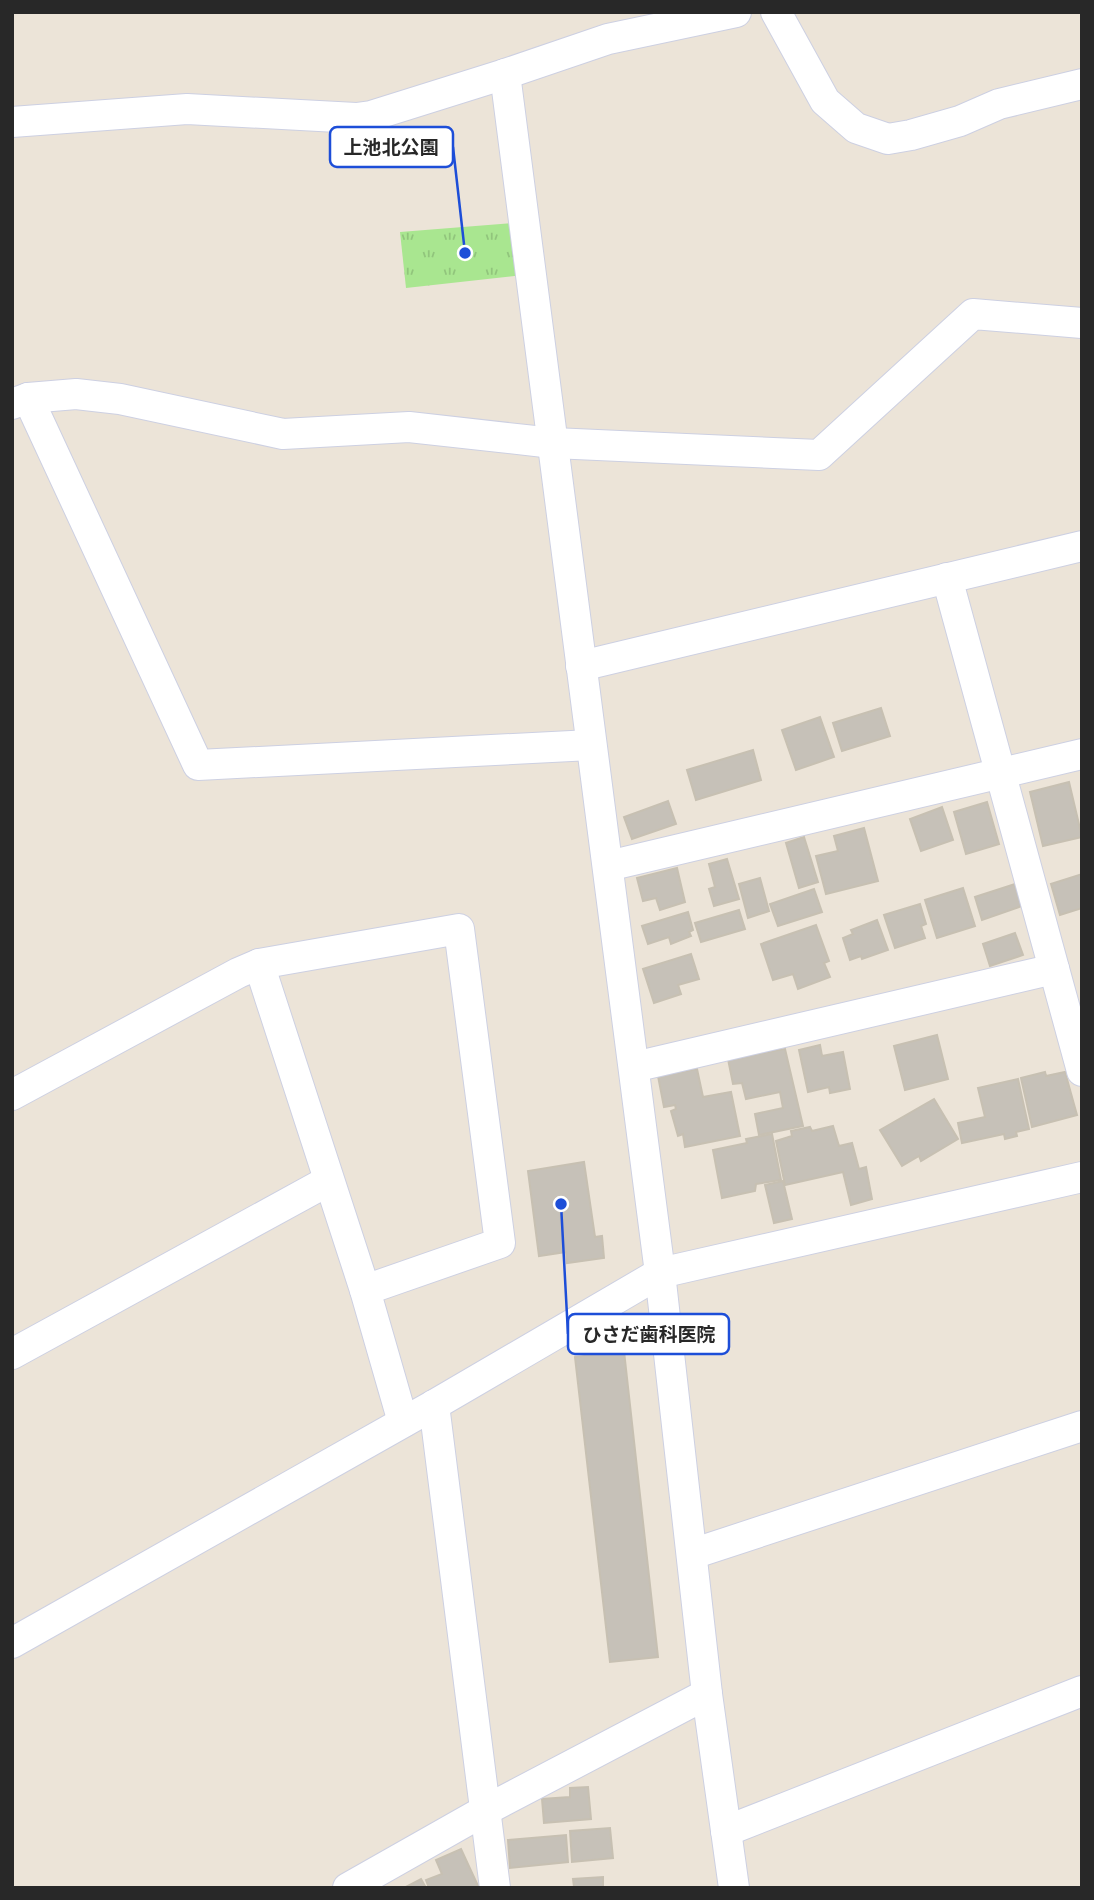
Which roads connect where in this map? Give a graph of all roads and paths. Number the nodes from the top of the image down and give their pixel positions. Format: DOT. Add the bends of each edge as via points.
graph roads {
  1 [pos="736,12"];
  2 [pos="776,12"];
  3 [pos="505,74"];
  4 [pos="1082,84"];
  5 [pos="12,122"];
  6 [pos="1082,323"];
  7 [pos="20,401"];
  8 [pos="553,443"];
  9 [pos="1082,545"];
  10 [pos="947,578"];
  11 [pos="581,666"];
  12 [pos="591,745"];
  13 [pos="1082,754"];
  14 [pos="1000,773"];
  15 [pos="608,866"];
  16 [pos="259,964"];
  17 [pos="1054,969"];
  18 [pos="634,1067"];
  19 [pos="1082,1071"];
  20 [pos="12,1095"];
  21 [pos="1082,1177"];
  22 [pos="328,1181"];
  23 [pos="660,1273"];
  24 [pos="365,1290"];
  25 [pos="12,1354"];
  26 [pos="434,1405"];
  27 [pos="403,1422"];
  28 [pos="1082,1426"];
  29 [pos="692,1554"];
  30 [pos="12,1643"];
  31 [pos="1082,1691"];
  32 [pos="707,1694"];
  33 [pos="484,1811"];
  34 [pos="726,1831"];
  35 [pos="348,1888"];
  36 [pos="495,1888"];
  37 [pos="734,1888"];
  1 -- 3 [label="street" via="608,39"];
  2 -- 4 [label="street" via="825,101 856,128 888,139"];
  3 -- 5 [label="street" via="356,118 187,108"];
  3 -- 8 [label="street"];
  6 -- 8 [label="street" via="973,314 819,455"];
  7 -- 8 [label="street" via="75,394 120,398 283,434 409,427"];
  7 -- 12 [label="street" via="198,765"];
  8 -- 11 [label="street"];
  9 -- 10 [label="street"];
  10 -- 11 [label="street"];
  10 -- 14 [label="street"];
  11 -- 12 [label="street"];
  12 -- 15 [label="street"];
  13 -- 14 [label="street"];
  14 -- 15 [label="street"];
  14 -- 17 [label="street"];
  15 -- 18 [label="street"];
  16 -- 20 [label="street"];
  16 -- 22 [label="street"];
  16 -- 24 [label="street" via="459,929 500,1243"];
  17 -- 18 [label="street"];
  17 -- 19 [label="street"];
  18 -- 23 [label="street"];
  21 -- 23 [label="street"];
  22 -- 24 [label="street"];
  22 -- 25 [label="street"];
  23 -- 26 [label="street"];
  23 -- 29 [label="street"];
  24 -- 27 [label="street"];
  26 -- 27 [label="street"];
  26 -- 33 [label="street"];
  27 -- 30 [label="street"];
  28 -- 29 [label="street"];
  29 -- 32 [label="street"];
  31 -- 34 [label="street"];
  32 -- 33 [label="street"];
  32 -- 34 [label="street"];
  33 -- 35 [label="street"];
  33 -- 36 [label="street"];
  34 -- 37 [label="street"];
}
